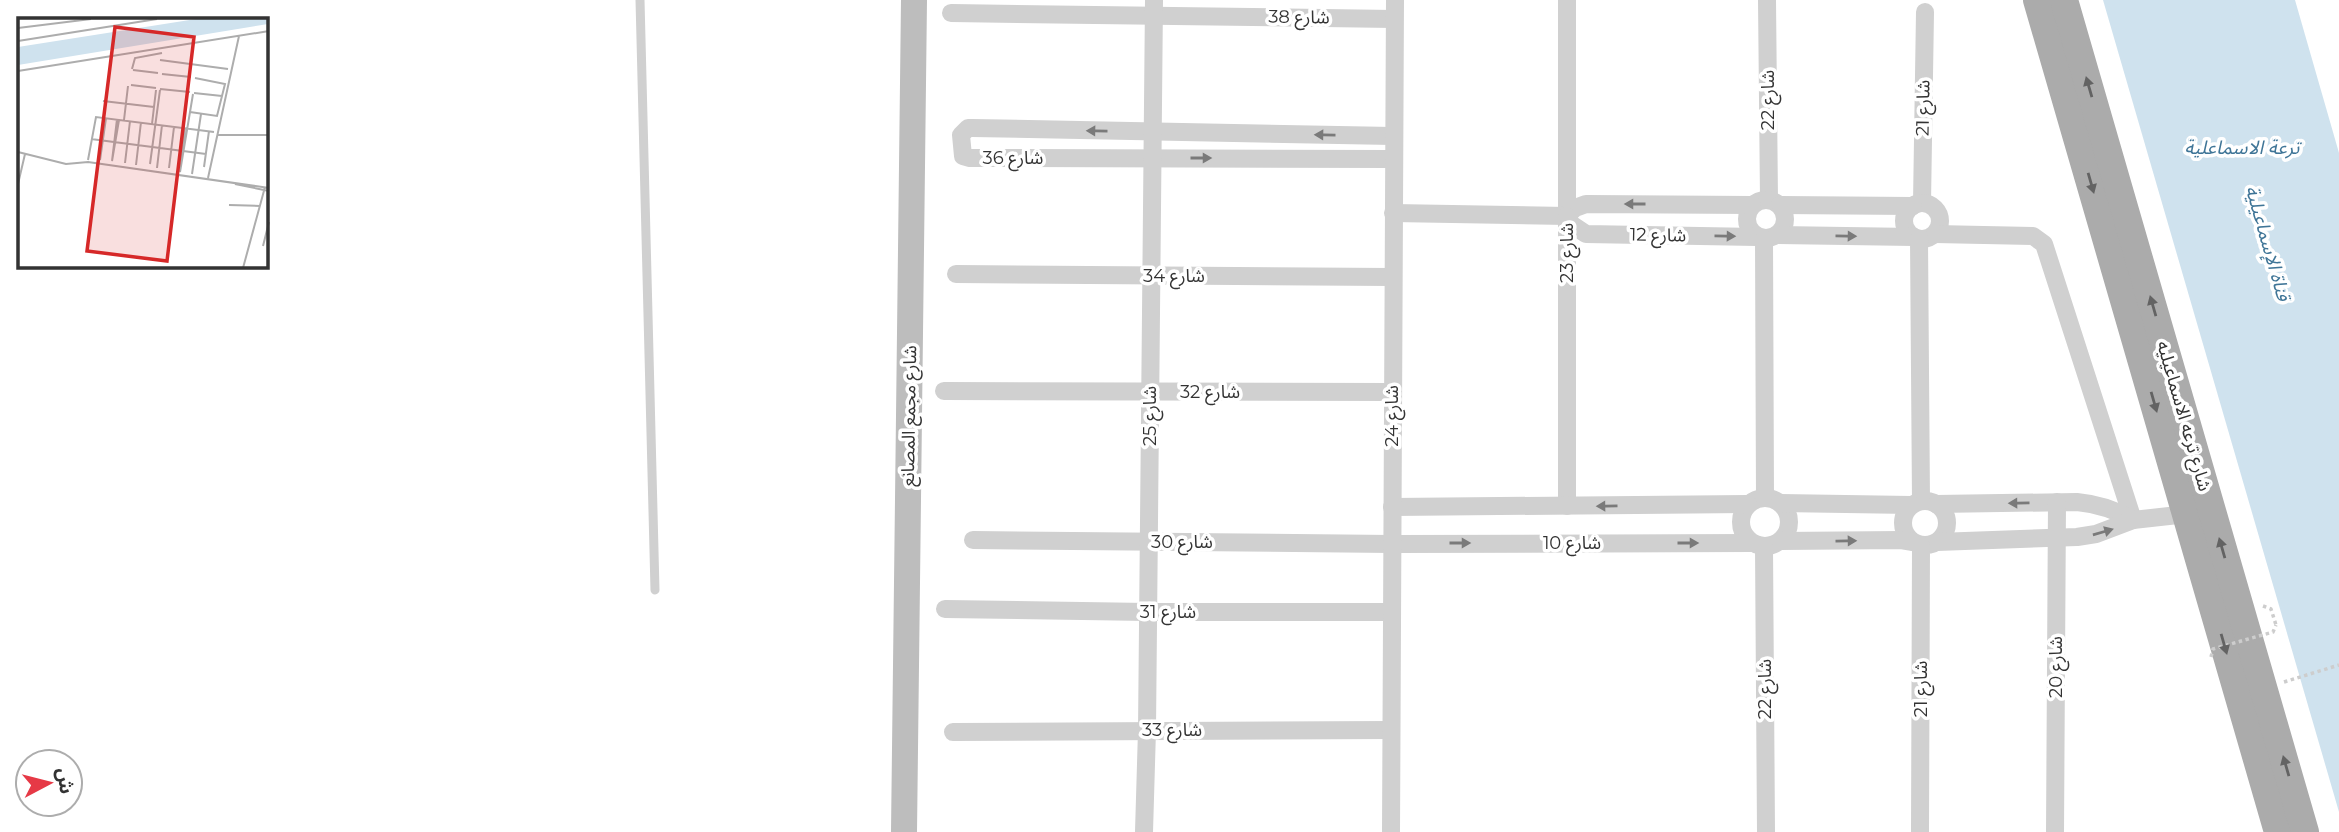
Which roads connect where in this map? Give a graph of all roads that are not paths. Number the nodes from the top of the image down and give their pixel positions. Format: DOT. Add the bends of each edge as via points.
graph roads {
  1 [pos="640,0"];
  2 [pos="914,0"];
  3 [pos="1395,0"];
  4 [pos="1567,0"];
  5 [pos="1767,0"];
  6 [pos="2037,0"];
  7 [pos="2064,0"];
  8 [pos="1154,7"];
  9 [pos="1925,12"];
  10 [pos="951,13"];
  11 [pos="1394,19"];
  12 [pos="1153,132"];
  13 [pos="1393,136"];
  14 [pos="1152,158"];
  15 [pos="1393,159"];
  16 [pos="1767,203"];
  17 [pos="1917,205"];
  18 [pos="1393,213"];
  19 [pos="1567,216"];
  20 [pos="1766,237"];
  21 [pos="1923,237"];
  22 [pos="956,274"];
  23 [pos="1151,275"];
  24 [pos="1392,277"];
  25 [pos="944,391"];
  26 [pos="1150,392"];
  27 [pos="1392,392"];
  28 [pos="1764,501"];
  29 [pos="2057,502"];
  30 [pos="1923,503"];
  31 [pos="1567,506"];
  32 [pos="1392,507"];
  33 [pos="2187,514"];
  34 [pos="2133,520"];
  35 [pos="2057,538"];
  36 [pos="972,540"];
  37 [pos="1149,542"];
  38 [pos="1924,543"];
  39 [pos="1392,544"];
  40 [pos="1765,544"];
  41 [pos="655,590"];
  42 [pos="944,609"];
  43 [pos="1149,612"];
  44 [pos="1391,612"];
  45 [pos="1147,730"];
  46 [pos="1391,730"];
  47 [pos="953,732"];
  48 [pos="904,832"];
  49 [pos="1144,832"];
  50 [pos="1391,832"];
  51 [pos="1766,832"];
  52 [pos="1920,832"];
  53 [pos="2055,832"];
  54 [pos="2278,832"];
  55 [pos="2305,832"];
  1 -- 41 [label="lane"];
  2 -- 48 [label="street, شارع مجمع المصانع"];
  3 -- 11 [label="street, شارع 24"];
  4 -- 19 [label="street, شارع 23"];
  5 -- 16 [label="street, شارع 22"];
  6 -- 33 [label="main road, شارع ترعه الاسماعيليه, one-way"];
  55 -- 7 [label="main road, شارع ترعه الاسماعيليه, one-way"];
  8 -- 10 [label="street, شارع 38"];
  8 -- 11 [label="street, شارع 38"];
  8 -- 12 [label="street, شارع 25"];
  9 -- 17 [label="street, شارع 21"];
  11 -- 13 [label="street, شارع 24"];
  13 -- 12 [label="street, شارع 36, one-way"];
  12 -- 14 [label="street, شارع 25"];
  12 -- 14 [label="street, شارع 36, one-way" via="968,128 961,135 963,156 970,158"];
  13 -- 15 [label="street, شارع 24"];
  14 -- 15 [label="street, شارع 36, one-way"];
  14 -- 23 [label="street, شارع 25"];
  15 -- 18 [label="street, شارع 24"];
  16 -- 17 [label="street, شارع 12"];
  16 -- 19 [label="street, شارع 12, one-way" via="1586,204"];
  16 -- 20 [label="street" via="1784,211 1785,224"];
  16 -- 20 [label="street" via="1746,218 1751,232"];
  17 -- 21 [label="street" via="1908,210 1905,228"];
  17 -- 21 [label="street" via="1928,205 1938,214 1939,221"];
  18 -- 19 [label="street, شارع 12"];
  18 -- 24 [label="street, شارع 24"];
  19 -- 20 [label="street, شارع 12, one-way" via="1586,234"];
  19 -- 31 [label="street, شارع 23"];
  20 -- 21 [label="street, شارع 12, one-way"];
  20 -- 28 [label="street"];
  21 -- 30 [label="street"];
  21 -- 34 [label="street, شارع 12" via="2039,239 2047,251"];
  22 -- 23 [label="street, شارع 34"];
  23 -- 24 [label="street, شارع 34"];
  23 -- 26 [label="street, شارع 25"];
  24 -- 27 [label="street, شارع 24"];
  25 -- 26 [label="street, شارع 32"];
  26 -- 27 [label="street, شارع 32"];
  26 -- 37 [label="street, شارع 25"];
  27 -- 32 [label="street, شارع 24"];
  28 -- 30 [label="street, شارع 10"];
  28 -- 31 [label="street, شارع 10, one-way"];
  28 -- 40 [label="street" via="1740,520 1745,537"];
  28 -- 40 [label="street" via="1786,510 1789,518 1786,535"];
  29 -- 30 [label="street, شارع 10, one-way"];
  29 -- 34 [label="street, شارع 10" via="2096,504"];
  29 -- 35 [label="street, شارع 20"];
  30 -- 38 [label="street" via="1902,519 1906,536"];
  30 -- 38 [label="street" via="1943,510 1947,518 1947,527"];
  31 -- 32 [label="street, شارع 10"];
  32 -- 39 [label="street, شارع 24"];
  33 -- 34 [label="street, شارع 10"];
  33 -- 54 [label="main road, شارع ترعه الاسماعيليه, one-way"];
  35 -- 34 [label="street, شارع 10, one-way" via="2096,534"];
  35 -- 38 [label="street, شارع 10"];
  35 -- 53 [label="street, شارع 20"];
  36 -- 37 [label="street, شارع 30"];
  37 -- 39 [label="street, شارع 30"];
  37 -- 43 [label="street, شارع 25"];
  40 -- 38 [label="street, شارع 10, one-way"];
  38 -- 52 [label="street, شارع 21"];
  39 -- 40 [label="street, شارع 10, one-way"];
  39 -- 44 [label="street, شارع 24"];
  40 -- 51 [label="street, شارع 22"];
  42 -- 43 [label="street, شارع 31"];
  43 -- 44 [label="street, شارع 31"];
  43 -- 45 [label="street, شارع 25"];
  44 -- 46 [label="street, شارع 24"];
  45 -- 46 [label="street, شارع 33"];
  45 -- 47 [label="street, شارع 33"];
  45 -- 49 [label="street, شارع 25"];
  46 -- 50 [label="street, شارع 24"];
}
